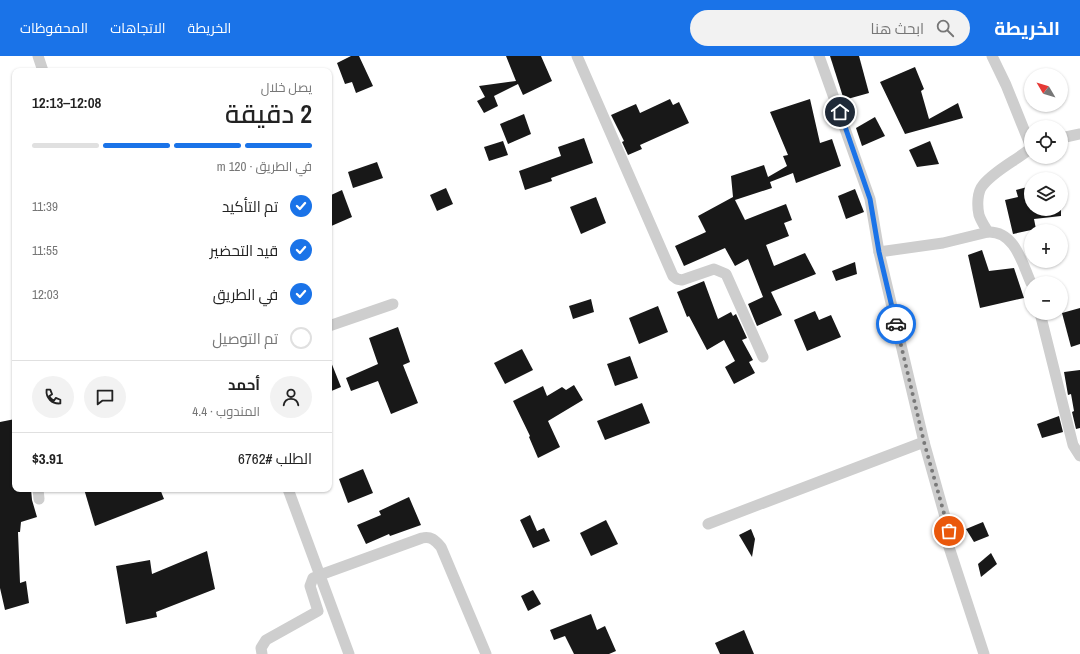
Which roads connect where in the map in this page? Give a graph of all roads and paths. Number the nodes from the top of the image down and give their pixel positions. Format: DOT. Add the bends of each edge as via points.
graph roads {
  1 [pos="38,56"];
  2 [pos="577,56"];
  3 [pos="819,56"];
  4 [pos="992,56"];
  5 [pos="42,68"];
  6 [pos="1024,129"];
  7 [pos="1080,134"];
  8 [pos="1068,137"];
  9 [pos="1024,152"];
  10 [pos="988,232"];
  11 [pos="879,252"];
  12 [pos="1028,276"];
  13 [pos="393,304"];
  14 [pos="1042,320"];
  15 [pos="332,325"];
  16 [pos="763,357"];
  17 [pos="924,442"];
  18 [pos="1080,456"];
  19 [pos="289,492"];
  20 [pos="708,524"];
  21 [pos="320,575"];
  22 [pos="262,654"];
  23 [pos="349,654"];
  24 [pos="486,654"];
  25 [pos="984,654"];
  1 -- 5 [label="street"];
  2 -- 16 [label="street" via="673,276 682,280 714,269 726,274"];
  3 -- 11 [label="street" via="870,199"];
  4 -- 6 [label="street"];
  7 -- 8 [label="street"];
  9 -- 10 [label="street" via="992,177 980,191 979,214"];
  10 -- 11 [label="street" via="942,243"];
  10 -- 12 [label="street" via="996,232 1010,241 1016,248"];
  11 -- 17 [label="street"];
  13 -- 15 [label="street"];
  14 -- 18 [label="street" via="1073,445"];
  17 -- 20 [label="street"];
  17 -- 25 [label="street" via="949,531 948,544"];
  19 -- 21 [label="street"];
  21 -- 22 [label="street" via="313,578 310,586 318,611 266,640 261,648"];
  21 -- 23 [label="street"];
  21 -- 24 [label="street" via="422,538 434,539 441,547"];
}
